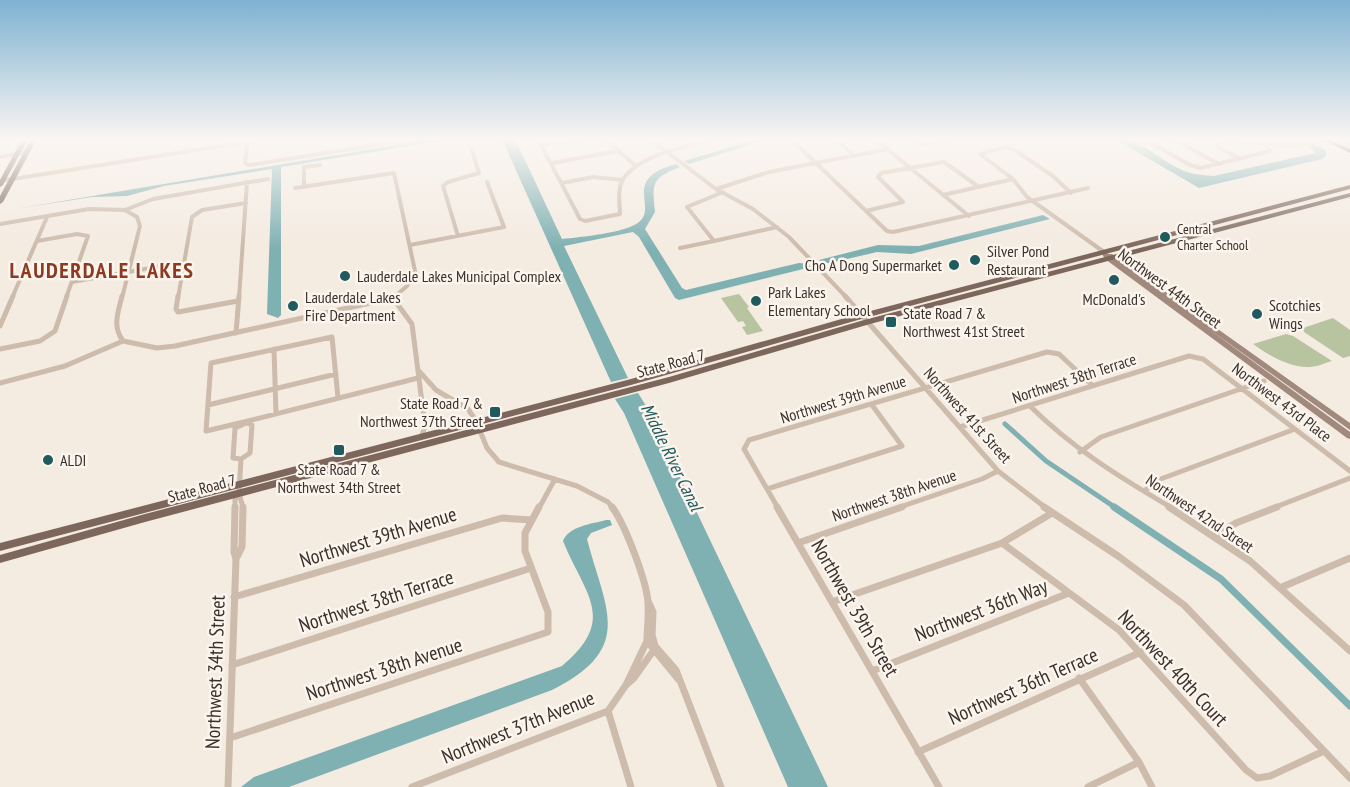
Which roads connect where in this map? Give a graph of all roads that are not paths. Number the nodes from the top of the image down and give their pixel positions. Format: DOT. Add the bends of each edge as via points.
graph roads {
  1 [pos="14,176"];
  2 [pos="33,176"];
  3 [pos="304,176"];
  4 [pos="376,176"];
  5 [pos="395,176"];
  6 [pos="470,176"];
  7 [pos="558,176"];
  8 [pos="627,176"];
  9 [pos="698,176"];
  10 [pos="758,176"];
  11 [pos="829,176"];
  12 [pos="878,176"];
  13 [pos="920,176"];
  14 [pos="963,176"];
  15 [pos="1009,176"];
  16 [pos="1053,176"];
  17 [pos="12,179"];
  18 [pos="267,179"];
  19 [pos="1013,179"];
  20 [pos="623,180"];
  21 [pos="1,182"];
  22 [pos="247,182"];
  23 [pos="487,182"];
  24 [pos="562,183"];
  25 [pos="304,187"];
  26 [pos="979,187"];
  27 [pos="1350,187"];
  28 [pos="295,188"];
  29 [pos="1088,188"];
  30 [pos="716,189"];
  31 [pos="723,192"];
  32 [pos="1071,193"];
  33 [pos="943,195"];
  34 [pos="1350,195"];
  35 [pos="0,201"];
  36 [pos="1033,201"];
  37 [pos="246,203"];
  38 [pos="125,210"];
  39 [pos="866,211"];
  40 [pos="969,216"];
  41 [pos="47,217"];
  42 [pos="0,224"];
  43 [pos="777,227"];
  44 [pos="458,236"];
  45 [pos="37,241"];
  46 [pos="714,241"];
  47 [pos="410,245"];
  48 [pos="680,248"];
  49 [pos="1108,256"];
  50 [pos="184,262"];
  51 [pos="129,272"];
  52 [pos="1022,274"];
  53 [pos="72,282"];
  54 [pos="989,283"];
  55 [pos="997,287"];
  56 [pos="971,294"];
  57 [pos="393,298"];
  58 [pos="238,301"];
  59 [pos="865,319"];
  60 [pos="0,326"];
  61 [pos="236,333"];
  62 [pos="123,341"];
  63 [pos="0,349"];
  64 [pos="274,349"];
  65 [pos="745,349"];
  66 [pos="1196,356"];
  67 [pos="736,361"];
  68 [pos="418,370"];
  69 [pos="336,374"];
  70 [pos="418,378"];
  71 [pos="1264,381"];
  72 [pos="0,383"];
  73 [pos="633,385"];
  74 [pos="1092,385"];
  75 [pos="926,388"];
  76 [pos="274,389"];
  77 [pos="1242,389"];
  78 [pos="338,398"];
  79 [pos="208,405"];
  80 [pos="872,405"];
  81 [pos="1030,406"];
  82 [pos="276,414"];
  83 [pos="244,423"];
  84 [pos="477,425"];
  85 [pos="960,427"];
  86 [pos="1350,427"];
  87 [pos="1295,429"];
  88 [pos="422,435"];
  89 [pos="1350,436"];
  90 [pos="745,444"];
  91 [pos="1080,452"];
  92 [pos="242,459"];
  93 [pos="998,471"];
  94 [pos="1350,471"];
  95 [pos="1350,478"];
  96 [pos="555,479"];
  97 [pos="239,488"];
  98 [pos="767,489"];
  99 [pos="1144,491"];
  100 [pos="1052,513"];
  101 [pos="109,518"];
  102 [pos="532,520"];
  103 [pos="1215,536"];
  104 [pos="798,543"];
  105 [pos="1002,543"];
  106 [pos="0,547"];
  107 [pos="23,553"];
  108 [pos="1350,558"];
  109 [pos="0,559"];
  110 [pos="531,568"];
  111 [pos="1282,587"];
  112 [pos="1069,593"];
  113 [pos="234,597"];
  114 [pos="648,601"];
  115 [pos="832,602"];
  116 [pos="649,639"];
  117 [pos="655,648"];
  118 [pos="1350,651"];
  119 [pos="1141,652"];
  120 [pos="232,665"];
  121 [pos="872,671"];
  122 [pos="1079,678"];
  123 [pos="626,685"];
  124 [pos="608,711"];
  125 [pos="230,738"];
  126 [pos="1324,751"];
  127 [pos="918,752"];
  128 [pos="1139,762"];
  129 [pos="1257,778"];
  130 [pos="1350,778"];
  131 [pos="228,787"];
  132 [pos="412,787"];
  133 [pos="631,787"];
  134 [pos="721,787"];
  135 [pos="939,787"];
  136 [pos="1088,787"];
  137 [pos="1152,787"];
  1 -- 17 [label="main road"];
  2 -- 17 [label="street"];
  3 -- 25 [label="street"];
  4 -- 25 [label="street"];
  5 -- 47 [label="street"];
  6 -- 44 [label="street" via="444,188"];
  7 -- 24 [label="street"];
  8 -- 20 [label="street"];
  9 -- 30 [label="street, Northwest 41st Street"];
  10 -- 30 [label="street"];
  11 -- 39 [label="street"];
  12 -- 39 [label="street" via="903,202"];
  13 -- 33 [label="street"];
  14 -- 26 [label="street"];
  15 -- 19 [label="street"];
  16 -- 32 [label="street"];
  17 -- 21 [label="street"];
  17 -- 35 [label="main road"];
  18 -- 22 [label="street"];
  19 -- 26 [label="street"];
  19 -- 36 [label="street"];
  20 -- 24 [label="street" via="593,177"];
  20 -- 24 [label="street" via="619,191 620,214 582,221"];
  22 -- 37 [label="street"];
  22 -- 38 [label="street" via="153,199"];
  23 -- 44 [label="street" via="504,227"];
  25 -- 28 [label="street"];
  26 -- 33 [label="street"];
  27 -- 49 [label="main road, State Road 7"];
  29 -- 32 [label="street"];
  30 -- 31 [label="street, Northwest 41st Street"];
  31 -- 43 [label="street, Northwest 41st Street"];
  31 -- 46 [label="street" via="687,207"];
  32 -- 36 [label="street"];
  33 -- 40 [label="street"];
  34 -- 49 [label="main road, State Road 7"];
  36 -- 40 [label="street"];
  36 -- 49 [label="street"];
  37 -- 50 [label="street" via="195,213"];
  37 -- 58 [label="street"];
  38 -- 41 [label="street" via="99,208"];
  38 -- 51 [label="street" via="137,217 140,226"];
  39 -- 40 [label="street" via="893,232"];
  41 -- 42 [label="street"];
  41 -- 45 [label="street"];
  43 -- 46 [label="street"];
  43 -- 59 [label="street, Northwest 41st Street"];
  44 -- 47 [label="street"];
  45 -- 53 [label="street" via="85,234 88,237"];
  45 -- 60 [label="street"];
  46 -- 48 [label="street"];
  47 -- 57 [label="street" via="413,278"];
  49 -- 52 [label="main road, State Road 7"];
  49 -- 55 [label="main road, State Road 7"];
  49 -- 86 [label="street, Northwest 44th Street"];
  49 -- 89 [label="street, Northwest 44th Street"];
  50 -- 51 [label="street"];
  50 -- 58 [label="street" via="178,312"];
  51 -- 53 [label="street"];
  51 -- 62 [label="street" via="115,324"];
  52 -- 54 [label="main road, State Road 7"];
  52 -- 55 [label="main road"];
  53 -- 63 [label="street" via="55,331 48,337"];
  54 -- 56 [label="main road"];
  54 -- 59 [label="main road, State Road 7"];
  55 -- 56 [label="main road, State Road 7"];
  56 -- 59 [label="main road, State Road 7"];
  57 -- 61 [label="street"];
  57 -- 68 [label="street" via="412,324"];
  58 -- 61 [label="street"];
  59 -- 65 [label="main road, State Road 7"];
  59 -- 67 [label="main road, State Road 7"];
  59 -- 75 [label="street, Northwest 41st Street"];
  61 -- 62 [label="street" via="157,348"];
  62 -- 72 [label="street" via="65,366"];
  64 -- 69 [label="street" via="332,337"];
  64 -- 76 [label="street"];
  64 -- 79 [label="street" via="211,363"];
  65 -- 67 [label="main road"];
  65 -- 73 [label="main road, State Road 7"];
  66 -- 74 [label="street, Northwest 38th Terrace"];
  66 -- 77 [label="street, Northwest 43rd Place"];
  67 -- 73 [label="main road, State Road 7"];
  68 -- 70 [label="street"];
  68 -- 84 [label="street" via="436,390 468,409"];
  69 -- 76 [label="street"];
  69 -- 78 [label="street"];
  70 -- 78 [label="street"];
  70 -- 88 [label="street" via="425,426"];
  71 -- 77 [label="street"];
  73 -- 84 [label="main road, State Road 7"];
  74 -- 75 [label="street, Northwest 39th Avenue" via="1053,351"];
  74 -- 81 [label="street, Northwest 38th Terrace"];
  75 -- 80 [label="street, Northwest 39th Avenue"];
  75 -- 85 [label="street, Northwest 41st Street"];
  76 -- 79 [label="street"];
  76 -- 82 [label="street"];
  77 -- 87 [label="street, Northwest 43rd Place"];
  77 -- 91 [label="street" via="1101,437"];
  78 -- 82 [label="street"];
  79 -- 83 [label="street" via="206,431"];
  80 -- 90 [label="street, Northwest 39th Avenue"];
  80 -- 98 [label="street" via="902,446"];
  81 -- 85 [label="street, Northwest 38th Terrace"];
  81 -- 91 [label="street, Northwest 42nd Street"];
  82 -- 83 [label="street"];
  83 -- 92 [label="street, Northwest 34th Street" via="252,425 250,453"];
  83 -- 92 [label="street, Northwest 34th Street" via="235,428 233,458"];
  84 -- 88 [label="main road, State Road 7"];
  84 -- 96 [label="street" via="486,448 499,462"];
  84 -- 97 [label="main road, State Road 7"];
  85 -- 93 [label="street, Northwest 41st Street"];
  87 -- 94 [label="street, Northwest 43rd Place"];
  87 -- 99 [label="street" via="1158,480"];
  88 -- 97 [label="main road, State Road 7"];
  90 -- 98 [label="street, Northwest 39th Street" via="744,449"];
  91 -- 99 [label="street, Northwest 42nd Street"];
  92 -- 97 [label="street, Northwest 34th Street"];
  93 -- 100 [label="street, Northwest 41st Street"];
  93 -- 104 [label="street, Northwest 38th Avenue"];
  95 -- 103 [label="street" via="1236,523"];
  96 -- 102 [label="street"];
  96 -- 114 [label="street" via="593,492 618,515"];
  97 -- 101 [label="main road, State Road 7"];
  97 -- 107 [label="main road, State Road 7"];
  97 -- 113 [label="street, Northwest 34th Street" via="243,503 242,547 236,559"];
  98 -- 104 [label="street, Northwest 39th Street"];
  99 -- 103 [label="street, Northwest 42nd Street"];
  100 -- 105 [label="street"];
  100 -- 126 [label="street, Northwest 41st Street" via="1184,605"];
  101 -- 106 [label="main road, State Road 7"];
  101 -- 107 [label="main road" via="38,541"];
  102 -- 110 [label="street" via="525,533 525,551"];
  102 -- 113 [label="street, Northwest 39th Avenue" via="502,518"];
  103 -- 111 [label="street, Northwest 42nd Street"];
  104 -- 115 [label="street, Northwest 39th Street"];
  105 -- 112 [label="street, Northwest 40th Court"];
  105 -- 115 [label="street"];
  107 -- 109 [label="main road, State Road 7"];
  108 -- 111 [label="street"];
  110 -- 120 [label="street, Northwest 38th Terrace"];
  110 -- 125 [label="street, Northwest 38th Avenue" via="548,612 548,632"];
  111 -- 118 [label="street, Northwest 42nd Street"];
  112 -- 119 [label="street, Northwest 40th Court" via="1119,630"];
  112 -- 121 [label="street, Northwest 36th Way"];
  113 -- 120 [label="street, Northwest 34th Street"];
  114 -- 116 [label="street"];
  115 -- 121 [label="street, Northwest 39th Street"];
  116 -- 117 [label="street"];
  116 -- 123 [label="street, Northwest 37th Avenue"];
  117 -- 123 [label="street, Northwest 37th Avenue" via="632,683"];
  117 -- 134 [label="street" via="679,680"];
  119 -- 122 [label="street, Northwest 36th Terrace"];
  119 -- 129 [label="street, Northwest 40th Court"];
  120 -- 125 [label="street, Northwest 34th Street"];
  121 -- 127 [label="street, Northwest 39th Street"];
  122 -- 127 [label="street, Northwest 36th Terrace"];
  122 -- 128 [label="street"];
  123 -- 124 [label="street, Northwest 37th Avenue"];
  124 -- 132 [label="street, Northwest 37th Avenue"];
  124 -- 133 [label="street"];
  125 -- 131 [label="street, Northwest 34th Street"];
  126 -- 129 [label="street" via="1270,776"];
  126 -- 130 [label="street, Northwest 41st Street"];
  127 -- 135 [label="street, Northwest 39th Street"];
  128 -- 136 [label="street"];
  128 -- 137 [label="street"];
}
